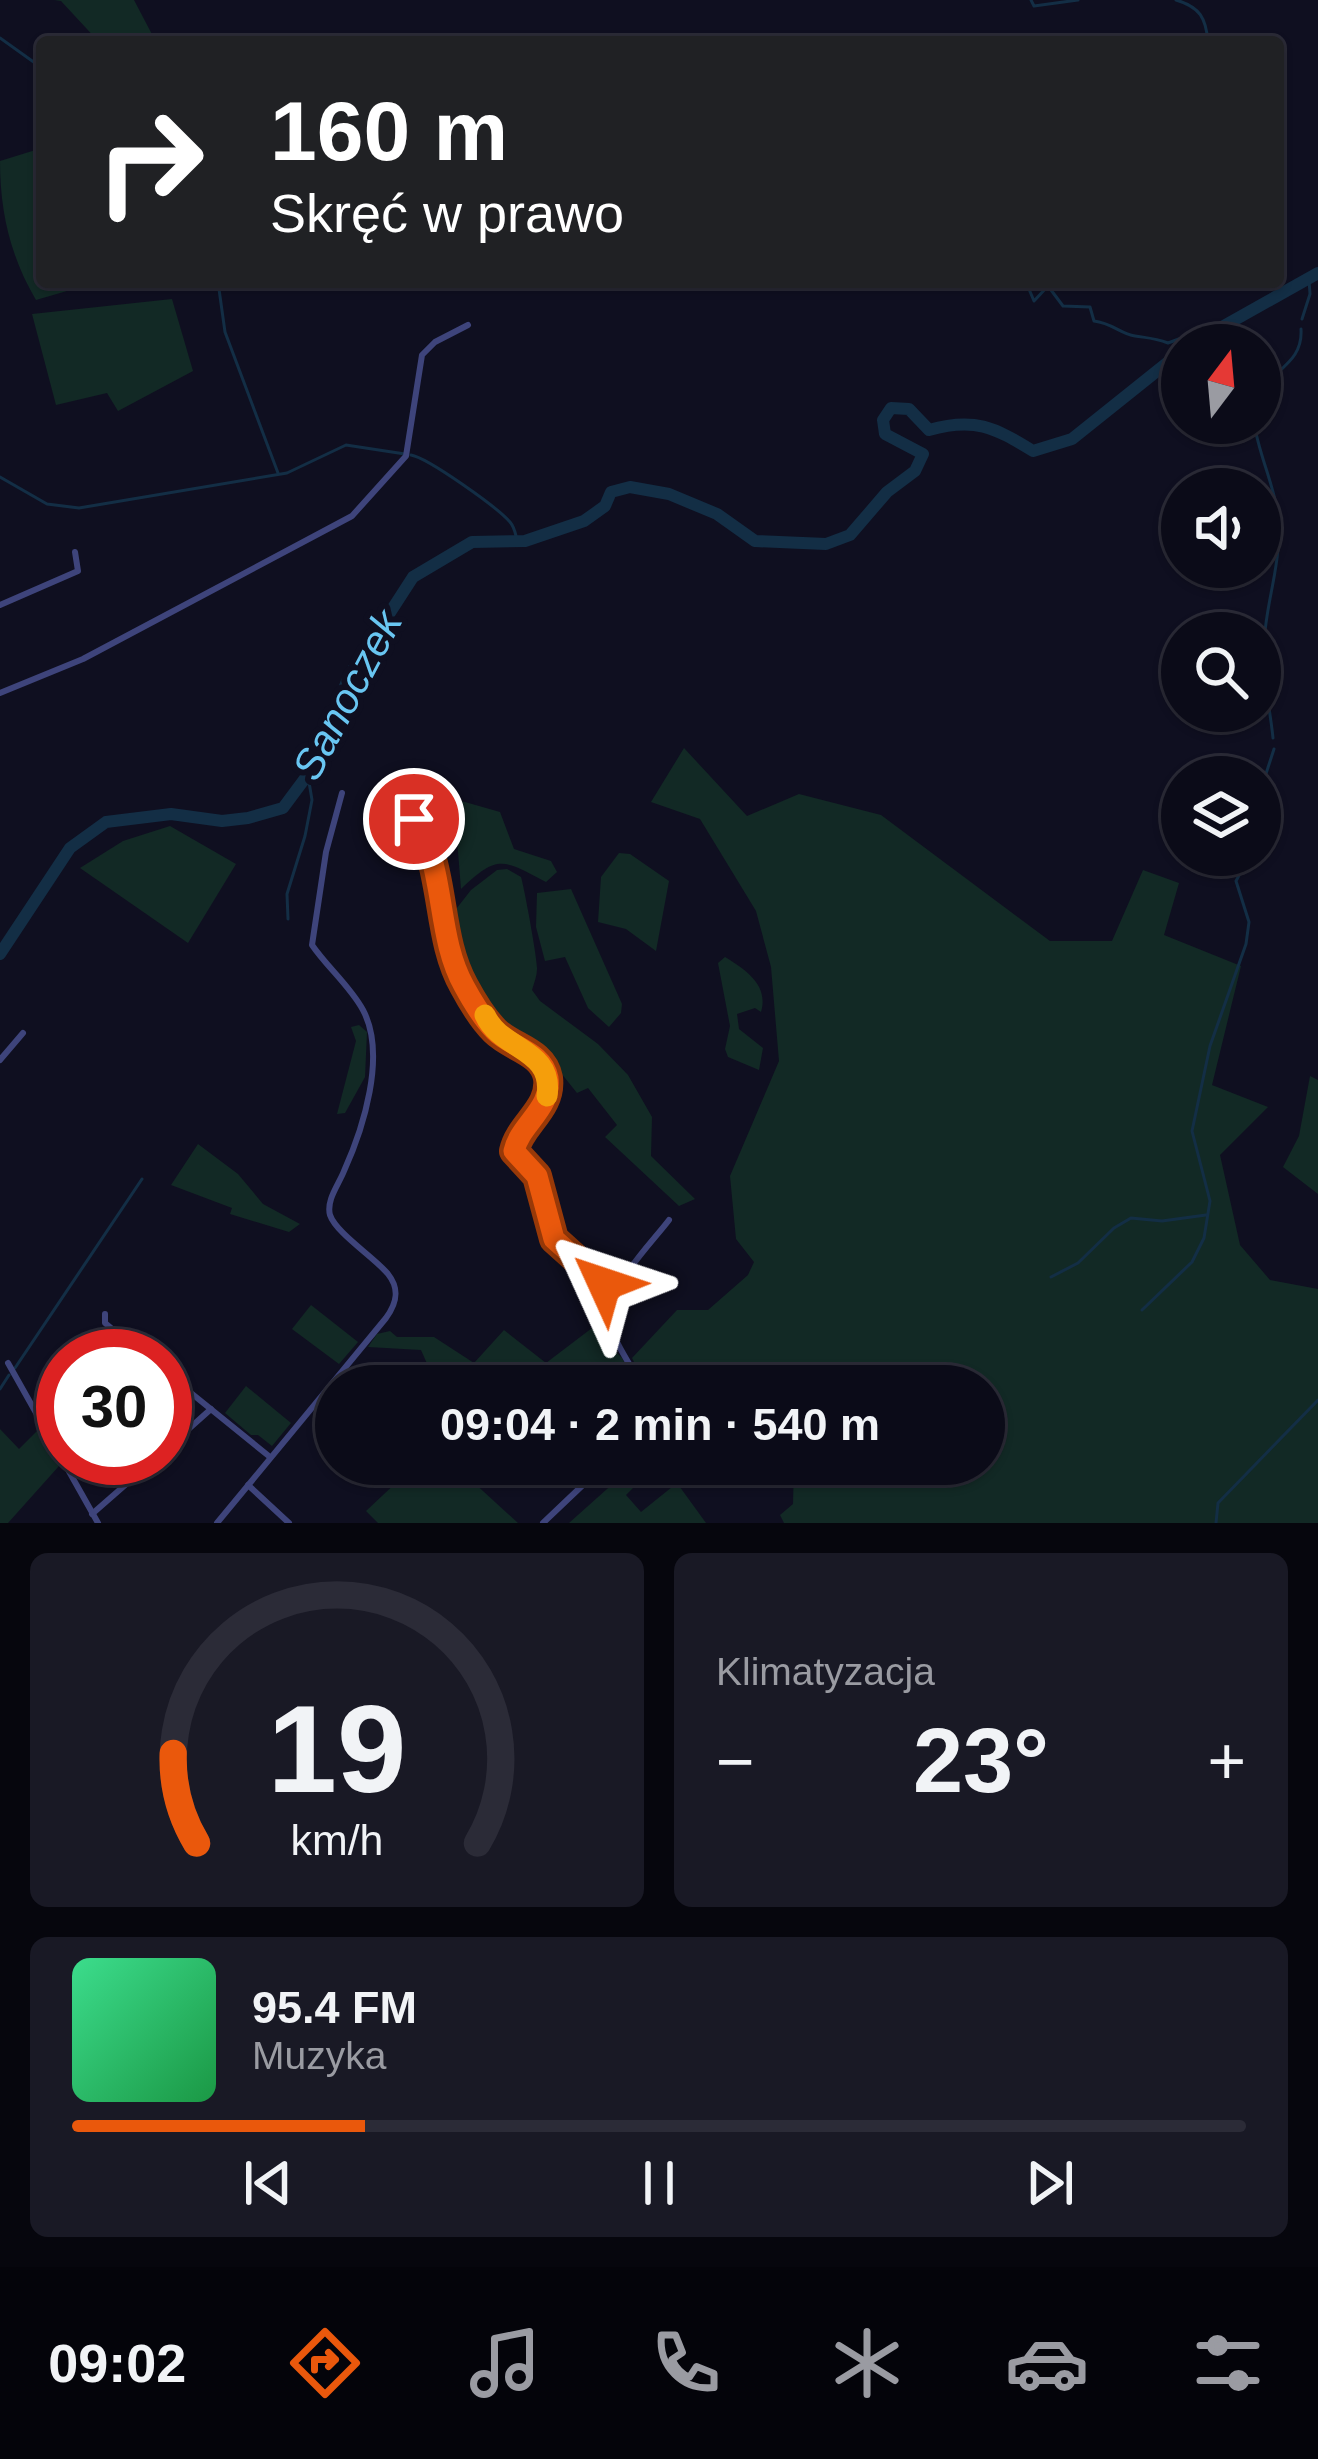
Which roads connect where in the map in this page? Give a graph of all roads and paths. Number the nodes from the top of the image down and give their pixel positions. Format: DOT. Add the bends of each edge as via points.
graph roads {
  1 [pos="467,325"];
  2 [pos="75,552"];
  3 [pos="0,605"];
  4 [pos="0,693"];
  5 [pos="342,793"];
  6 [pos="414,819"];
  7 [pos="23,1033"];
  8 [pos="0,1060"];
  9 [pos="669,1220"];
  10 [pos="612,1296"];
  11 [pos="105,1314"];
  12 [pos="112,1329"];
  13 [pos="8,1363"];
  14 [pos="630,1365"];
  15 [pos="192,1394"];
  16 [pos="211,1409"];
  17 [pos="192,1426"];
  18 [pos="270,1457"];
  19 [pos="125,1485"];
  20 [pos="248,1485"];
  21 [pos="583,1485"];
  22 [pos="92,1514"];
  23 [pos="98,1523"];
  24 [pos="217,1523"];
  25 [pos="290,1523"];
  26 [pos="543,1523"];
  1 -- 4 [label="street" via="422,355 406,456 352,516 70,666"];
  2 -- 3 [label="street" via="78,571"];
  5 -- 18 [label="street" via="312,945 365,1015 370,1084 363,1130 330,1212 394,1281 396,1298"];
  6 -- 10 [label="street" via="464,986 490,1026 545,1069 544,1104 514,1151 537,1176 554,1239"];
  7 -- 8 [label="street"];
  9 -- 10 [label="street"];
  10 -- 14 [label="street" via="609,1323"];
  11 -- 12 [label="street"];
  13 -- 22 [label="street"];
  15 -- 16 [label="street"];
  16 -- 17 [label="street"];
  16 -- 18 [label="street"];
  18 -- 20 [label="street"];
  19 -- 22 [label="street"];
  20 -- 24 [label="street"];
  20 -- 25 [label="street"];
  21 -- 26 [label="street"];
  22 -- 23 [label="street"];
}
